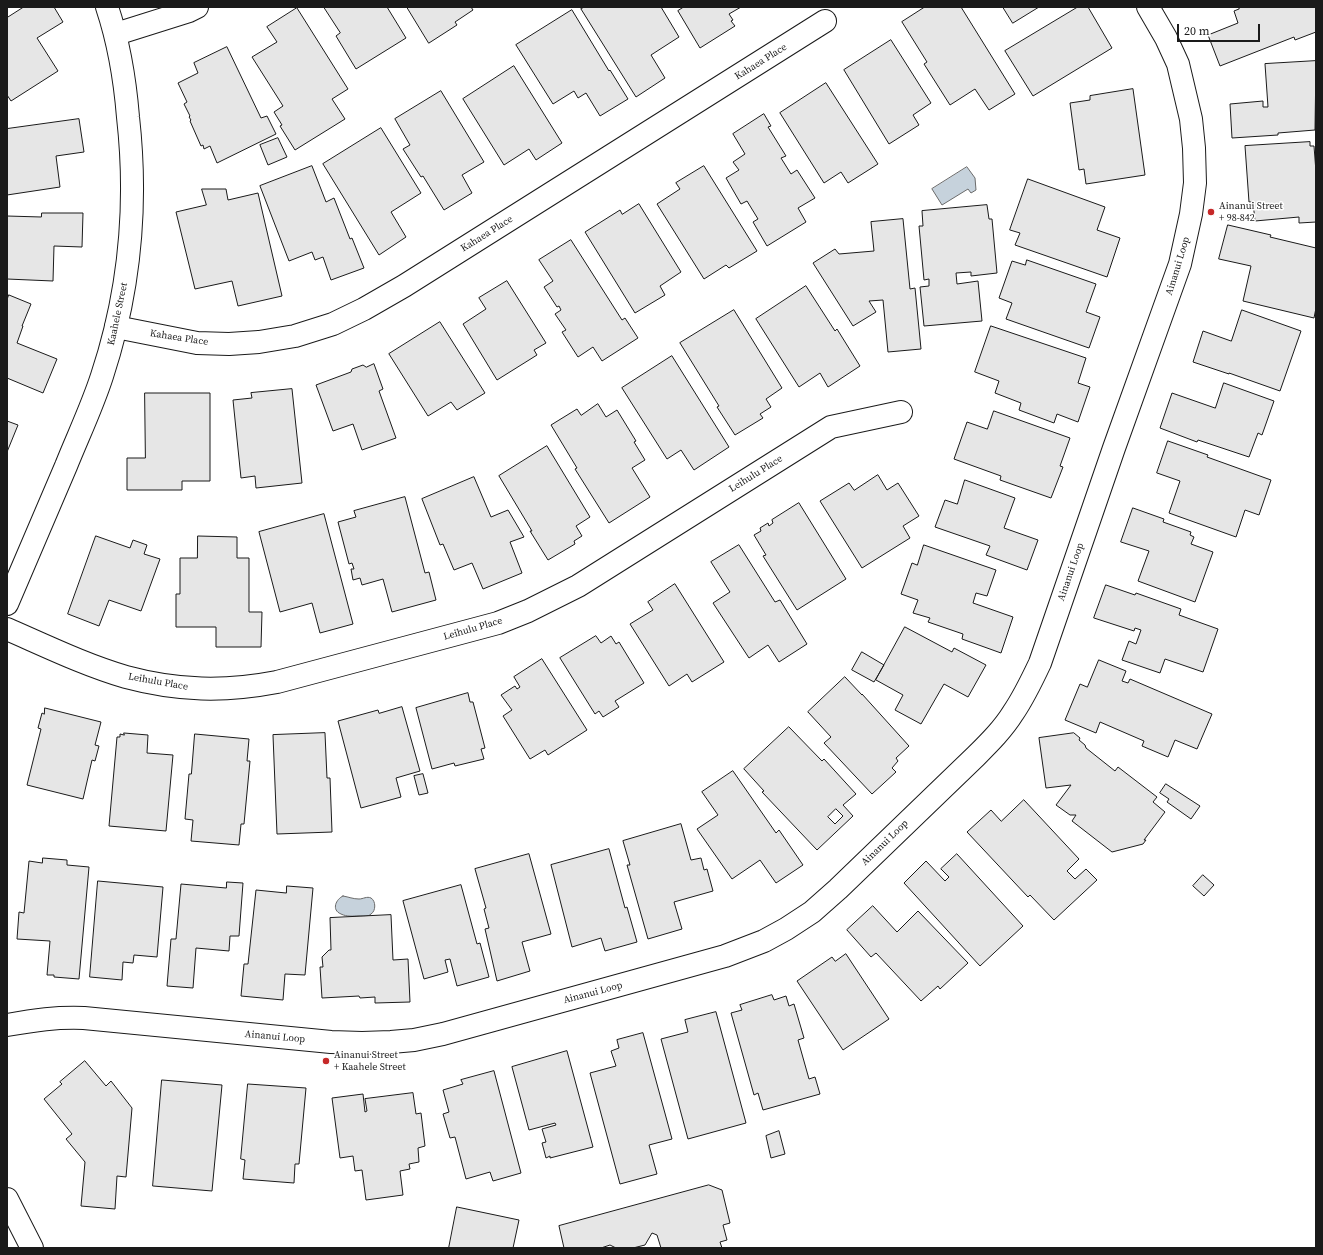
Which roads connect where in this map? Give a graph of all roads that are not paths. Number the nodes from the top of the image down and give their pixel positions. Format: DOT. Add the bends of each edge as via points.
graph roads {
  1 [pos="107,7"];
  2 [pos="197,7"];
  3 [pos="1148,7"];
  4 [pos="825,21"];
  5 [pos="116,34"];
  6 [pos="116,327"];
  7 [pos="901,412"];
  8 [pos="7,604"];
  9 [pos="7,629"];
  10 [pos="7,1025"];
  11 [pos="7,1199"];
  12 [pos="28,1247"];
  1 -- 5 [label="street, Kaahele Street"];
  2 -- 5 [label="street"];
  3 -- 10 [label="street, Ainanui Loop" via="1178,64 1191,119 1195,183 1191,214 1180,264 1040,663 1029,687 997,735 838,889 812,912 786,929 746,949 414,1040 331,1042 84,1018 52,1018"];
  4 -- 6 [label="street, Kahaea Place" via="404,286 333,324 295,336 229,344 197,343"];
  5 -- 6 [label="street, Kaahele Street" via="126,96 133,195 131,239"];
  6 -- 8 [label="street, Kaahele Street" via="102,376 85,420"];
  7 -- 9 [label="street, Leihulu Place" via="831,427 578,586 528,611 498,623 277,682 225,689 196,689 151,683 104,670"];
  11 -- 12 [label="street"];
}
